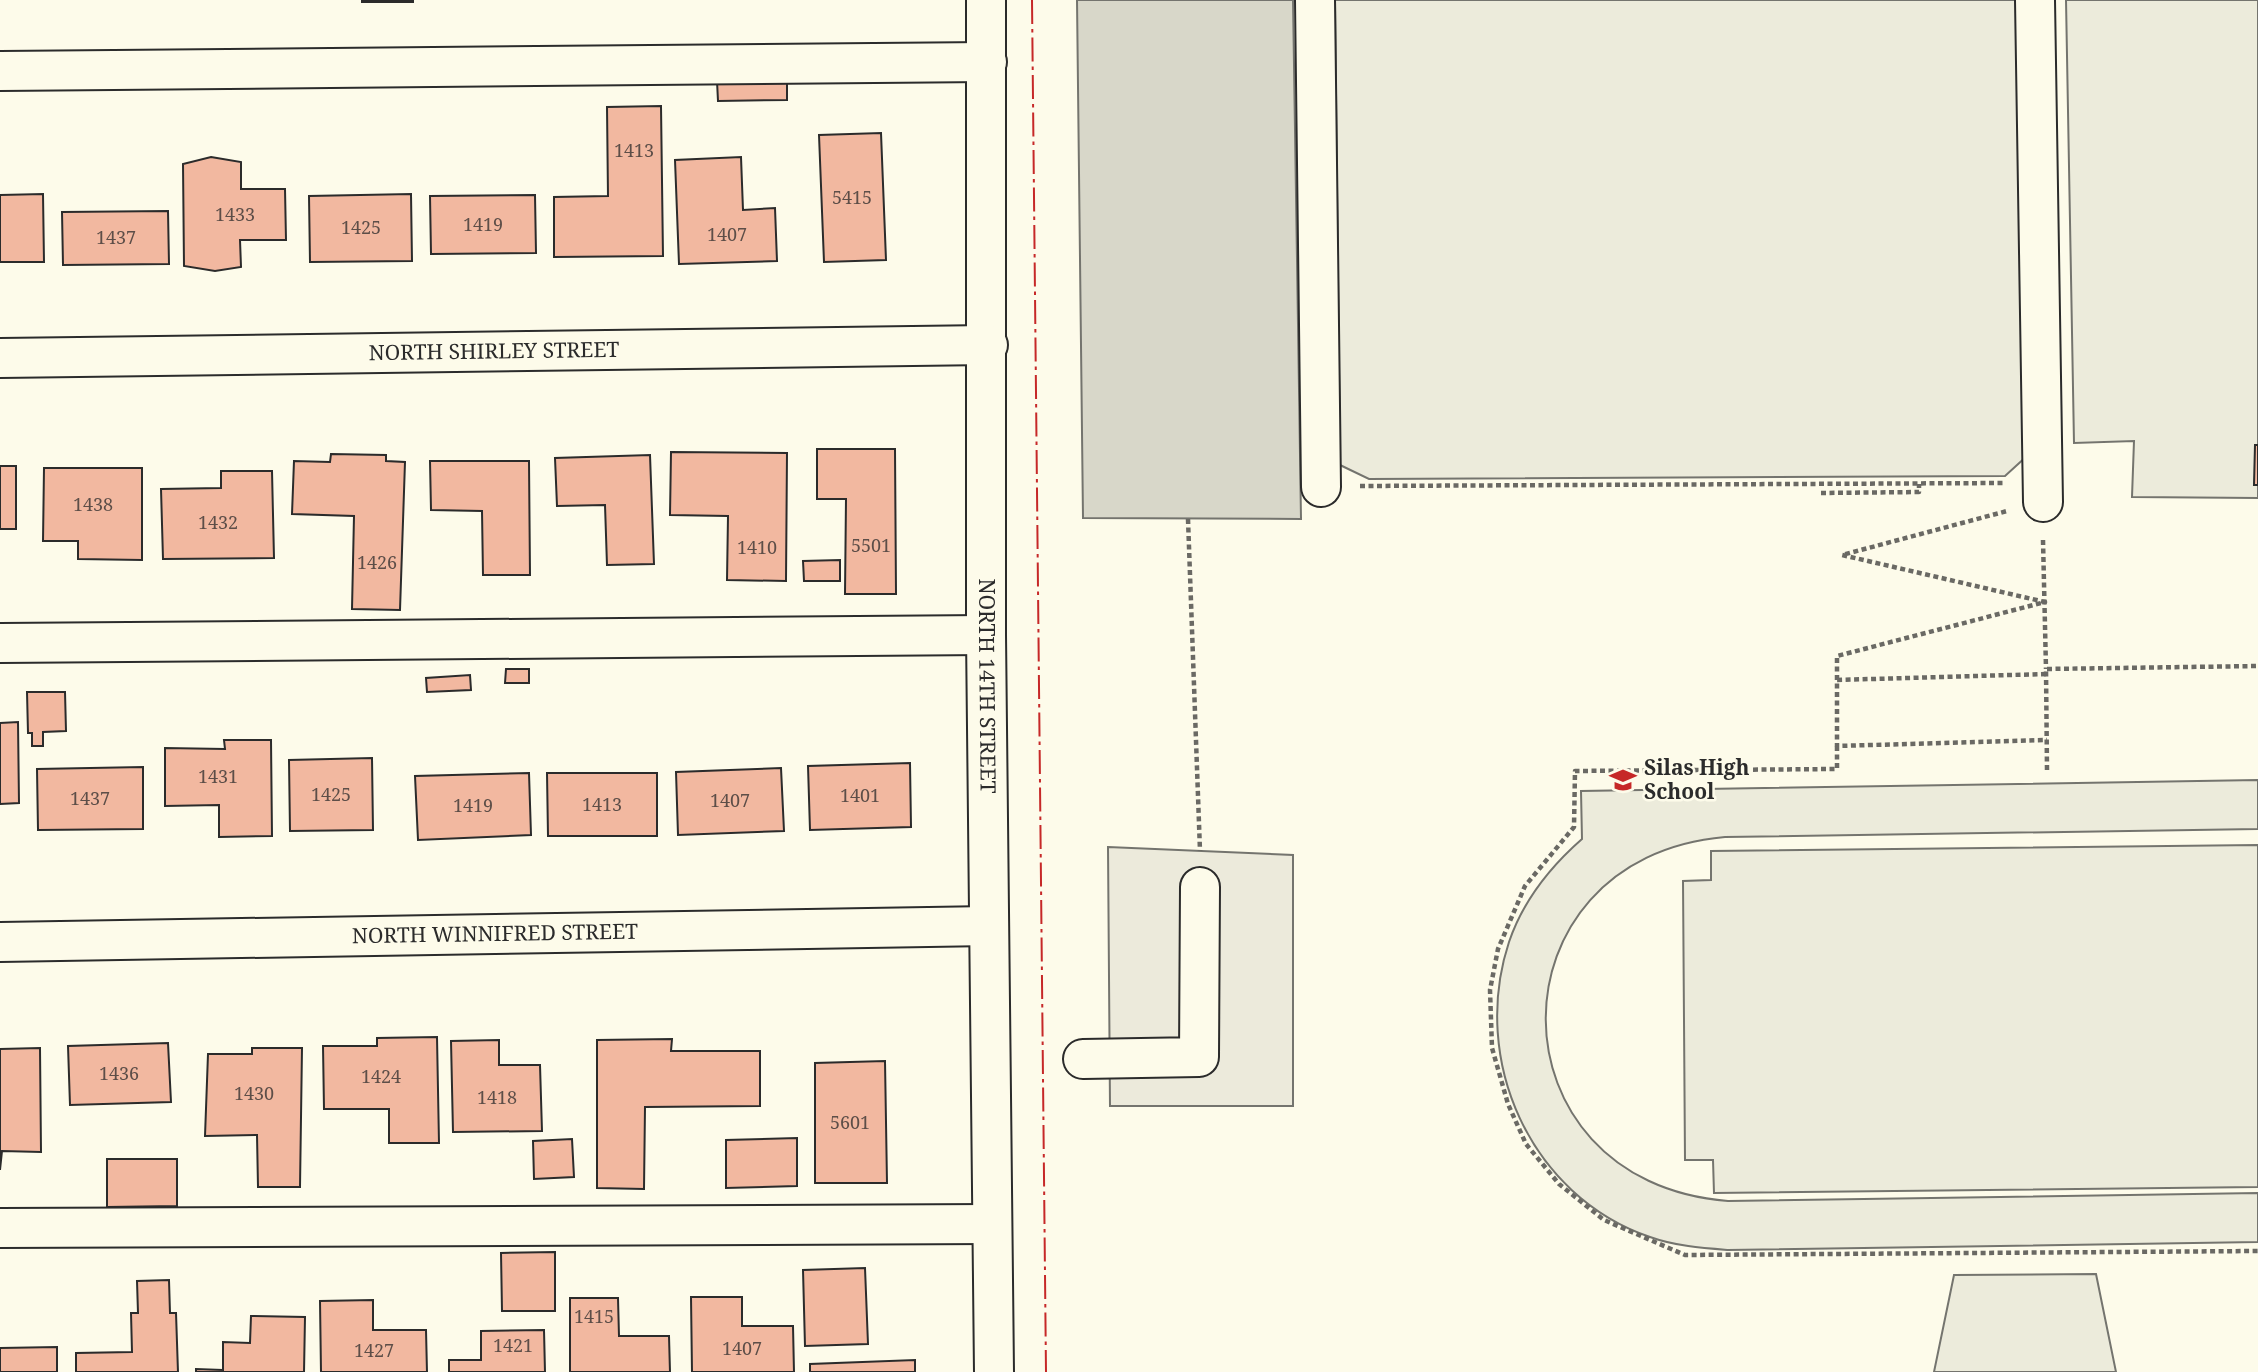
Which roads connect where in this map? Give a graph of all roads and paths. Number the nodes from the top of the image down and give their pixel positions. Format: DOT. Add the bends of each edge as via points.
graph roads {
  1 [pos="986,0"];
  2 [pos="1315,0"];
  3 [pos="2035,0"];
  4 [pos="987,62"];
  5 [pos="0,71"];
  6 [pos="988,345"];
  7 [pos="0,358"];
  8 [pos="1919,484"];
  9 [pos="1321,487"];
  10 [pos="2043,492"];
  11 [pos="1821,493"];
  12 [pos="1188,519"];
  13 [pos="2045,602"];
  14 [pos="986,635"];
  15 [pos="0,643"];
  16 [pos="2258,666"];
  17 [pos="2046,671"];
  18 [pos="1837,680"];
  19 [pos="2047,740"];
  20 [pos="1838,746"];
  21 [pos="2048,770"];
  22 [pos="1200,887"];
  23 [pos="989,926"];
  24 [pos="0,942"];
  25 [pos="1083,1059"];
  26 [pos="992,1224"];
  27 [pos="0,1228"];
  28 [pos="2258,1251"];
  29 [pos="994,1372"];
  1 -- 4 [label="street, NORTH 14TH STREET"];
  2 -- 9 [label="street"];
  3 -- 10 [label="street"];
  4 -- 5 [label="street"];
  4 -- 6 [label="street, NORTH 14TH STREET"];
  6 -- 7 [label="street, NORTH SHIRLEY STREET"];
  6 -- 14 [label="street, NORTH 14TH STREET"];
  8 -- 9 [label="path"];
  8 -- 10 [label="path"];
  8 -- 11 [label="path" via="1919,492"];
  10 -- 13 [label="path"];
  10 -- 13 [label="path" via="1842,555"];
  12 -- 22 [label="path"];
  13 -- 17 [label="path"];
  13 -- 18 [label="path" via="1837,656"];
  14 -- 15 [label="street"];
  14 -- 23 [label="street, NORTH 14TH STREET"];
  16 -- 17 [label="path"];
  17 -- 18 [label="path"];
  17 -- 19 [label="path"];
  18 -- 20 [label="path"];
  19 -- 20 [label="path"];
  19 -- 21 [label="path"];
  20 -- 28 [label="path" via="1837,769 1575,771 1574,827 1525,886 1498,949 1490,990 1492,1048 1508,1104 1526,1143 1559,1184 1604,1220 1685,1255"];
  22 -- 25 [label="street" via="1199,1057"];
  23 -- 24 [label="street, NORTH WINNIFRED STREET"];
  23 -- 26 [label="street, NORTH 14TH STREET"];
  26 -- 27 [label="street"];
  26 -- 29 [label="street, NORTH 14TH STREET"];
}
